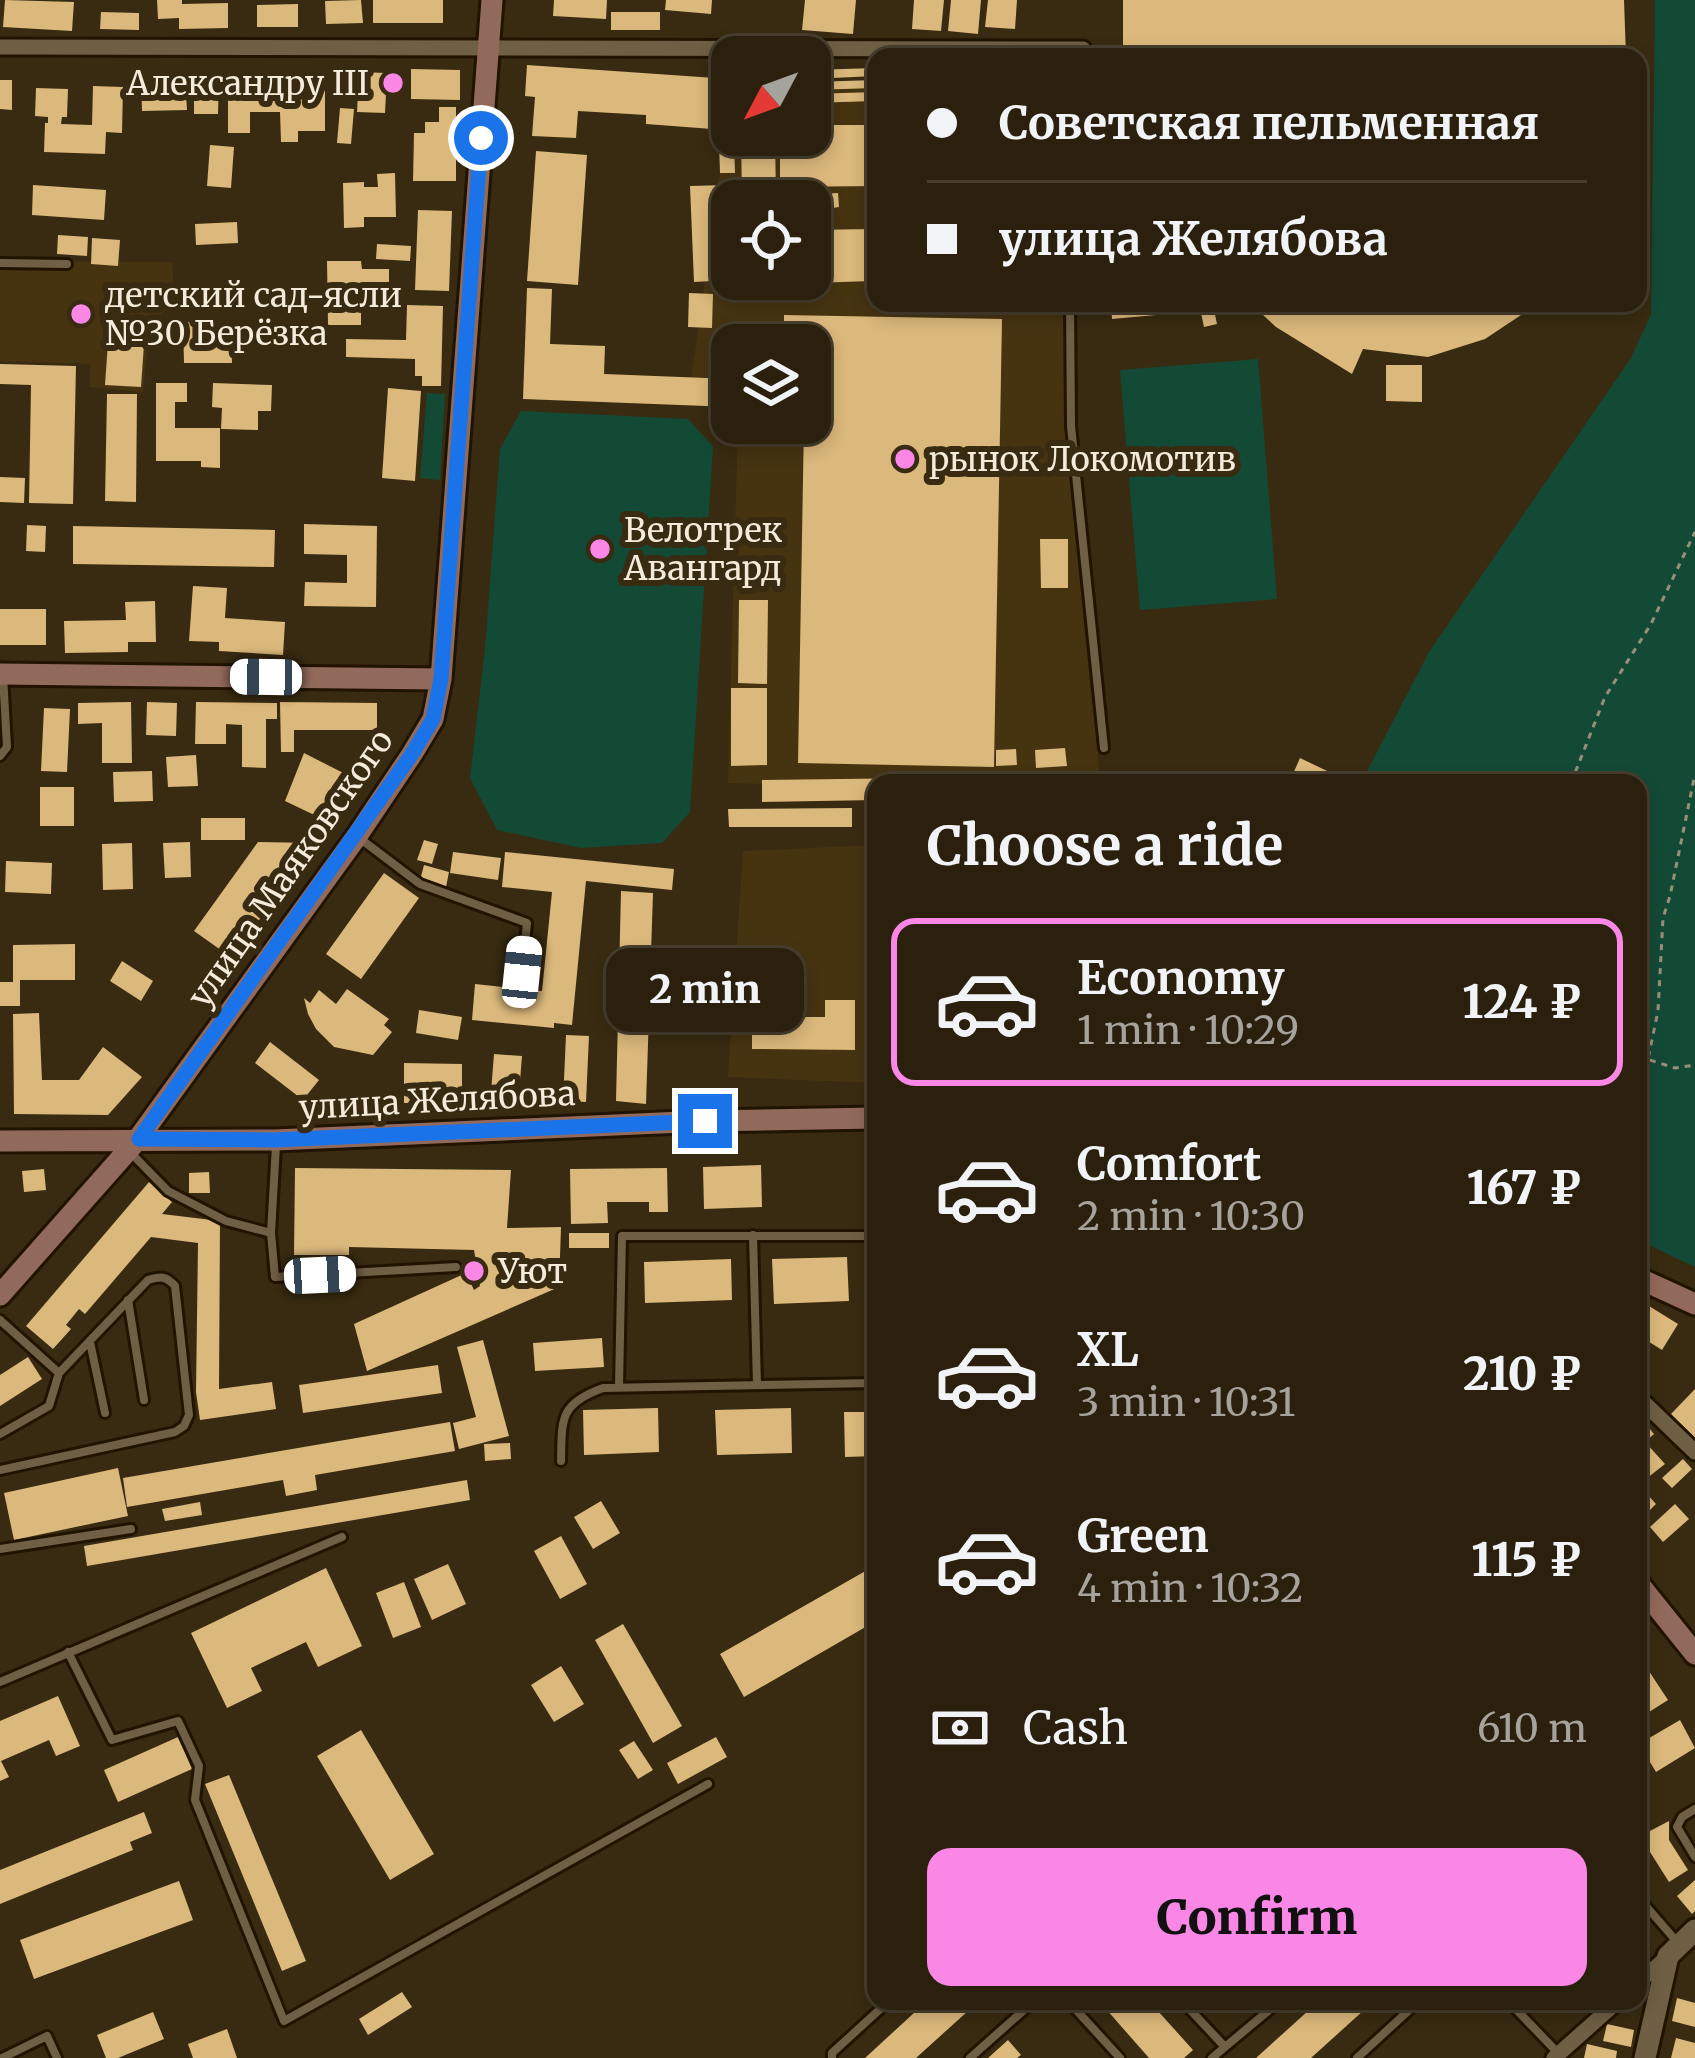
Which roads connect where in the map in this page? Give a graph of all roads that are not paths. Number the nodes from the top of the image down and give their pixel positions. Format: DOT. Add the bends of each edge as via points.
graph roads {
  1 [pos="492,0"];
  2 [pos="0,47"];
  3 [pos="488,48"];
  4 [pos="867,51"];
  5 [pos="0,263"];
  6 [pos="67,264"];
  7 [pos="1070,312"];
  8 [pos="2,674"];
  9 [pos="441,679"];
  10 [pos="1104,748"];
  11 [pos="0,756"];
  12 [pos="357,836"];
  13 [pos="522,972"];
  14 [pos="867,1118"];
  15 [pos="275,1140"];
  16 [pos="0,1141"];
  17 [pos="134,1145"];
  18 [pos="271,1233"];
  19 [pos="753,1234"];
  20 [pos="867,1236"];
  21 [pos="457,1267"];
  22 [pos="1647,1282"];
  23 [pos="0,1295"];
  24 [pos="128,1299"];
  25 [pos="1695,1304"];
  26 [pos="0,1320"];
  27 [pos="89,1340"];
  28 [pos="59,1373"];
  29 [pos="867,1383"];
  30 [pos="757,1385"];
  31 [pos="619,1387"];
  32 [pos="144,1400"];
  33 [pos="1647,1406"];
  34 [pos="105,1413"];
  35 [pos="0,1434"];
  36 [pos="1695,1452"];
  37 [pos="561,1461"];
  38 [pos="0,1470"];
  39 [pos="131,1529"];
  40 [pos="342,1537"];
  41 [pos="0,1549"];
  42 [pos="1647,1594"];
  43 [pos="68,1652"];
  44 [pos="1695,1654"];
  45 [pos="0,1682"];
  46 [pos="708,1784"];
  47 [pos="1695,1809"];
  48 [pos="1695,1857"];
  49 [pos="1647,1907"];
  50 [pos="1681,1943"];
  51 [pos="1647,1975"];
  52 [pos="879,2010"];
  53 [pos="1024,2010"];
  54 [pos="1076,2010"];
  55 [pos="1190,2010"];
  56 [pos="1269,2010"];
  57 [pos="1410,2010"];
  58 [pos="1516,2010"];
  59 [pos="1608,2010"];
  60 [pos="1225,2047"];
  61 [pos="975,2056"];
  62 [pos="1556,2056"];
  63 [pos="2,2058"];
  64 [pos="57,2058"];
  65 [pos="832,2058"];
  66 [pos="1120,2058"];
  67 [pos="1212,2058"];
  68 [pos="1357,2058"];
  69 [pos="1645,2058"];
  1 -- 3 [label="main road, улица Маяковского"];
  2 -- 3 [label="street"];
  3 -- 4 [label="street"];
  3 -- 9 [label="main road, улица Маяковского"];
  5 -- 6 [label="lane"];
  7 -- 10 [label="lane" via="1071,427"];
  8 -- 9 [label="main road"];
  8 -- 11 [label="lane" via="7,747"];
  9 -- 12 [label="main road, улица Маяковского" via="433,719"];
  12 -- 13 [label="lane" via="420,884 527,923"];
  12 -- 17 [label="main road, улица Маяковского"];
  14 -- 15 [label="main road, улица Желябова"];
  15 -- 17 [label="main road, улица Желябова"];
  15 -- 18 [label="lane"];
  16 -- 17 [label="main road, улица Желябова"];
  17 -- 18 [label="lane" via="167,1191"];
  17 -- 23 [label="main road, улица Маяковского"];
  18 -- 21 [label="lane" via="275,1277"];
  19 -- 20 [label="lane"];
  19 -- 30 [label="lane"];
  19 -- 31 [label="lane" via="622,1236"];
  22 -- 25 [label="main road"];
  24 -- 27 [label="lane"];
  24 -- 32 [label="lane"];
  24 -- 38 [label="lane" via="160,1276 176,1286 184,1426"];
  26 -- 28 [label="lane"];
  27 -- 28 [label="lane"];
  27 -- 34 [label="lane"];
  28 -- 35 [label="lane" via="50,1406"];
  29 -- 30 [label="lane"];
  30 -- 31 [label="lane"];
  31 -- 37 [label="lane" via="577,1397 563,1416"];
  33 -- 36 [label="street"];
  39 -- 41 [label="lane"];
  40 -- 43 [label="lane"];
  42 -- 44 [label="main road"];
  43 -- 45 [label="lane"];
  43 -- 46 [label="lane" via="112,1740 178,1721 199,1766 195,1800 284,2021"];
  47 -- 48 [label="lane" via="1677,1827"];
  49 -- 50 [label="lane"];
  50 -- 51 [label="street"];
  50 -- 69 [label="street"];
  52 -- 65 [label="lane"];
  53 -- 61 [label="lane"];
  54 -- 66 [label="lane"];
  55 -- 60 [label="lane"];
  56 -- 60 [label="lane"];
  57 -- 68 [label="lane"];
  58 -- 62 [label="lane"];
  59 -- 62 [label="street"];
  60 -- 67 [label="lane"];
  63 -- 64 [label="lane" via="47,2036"];
}
